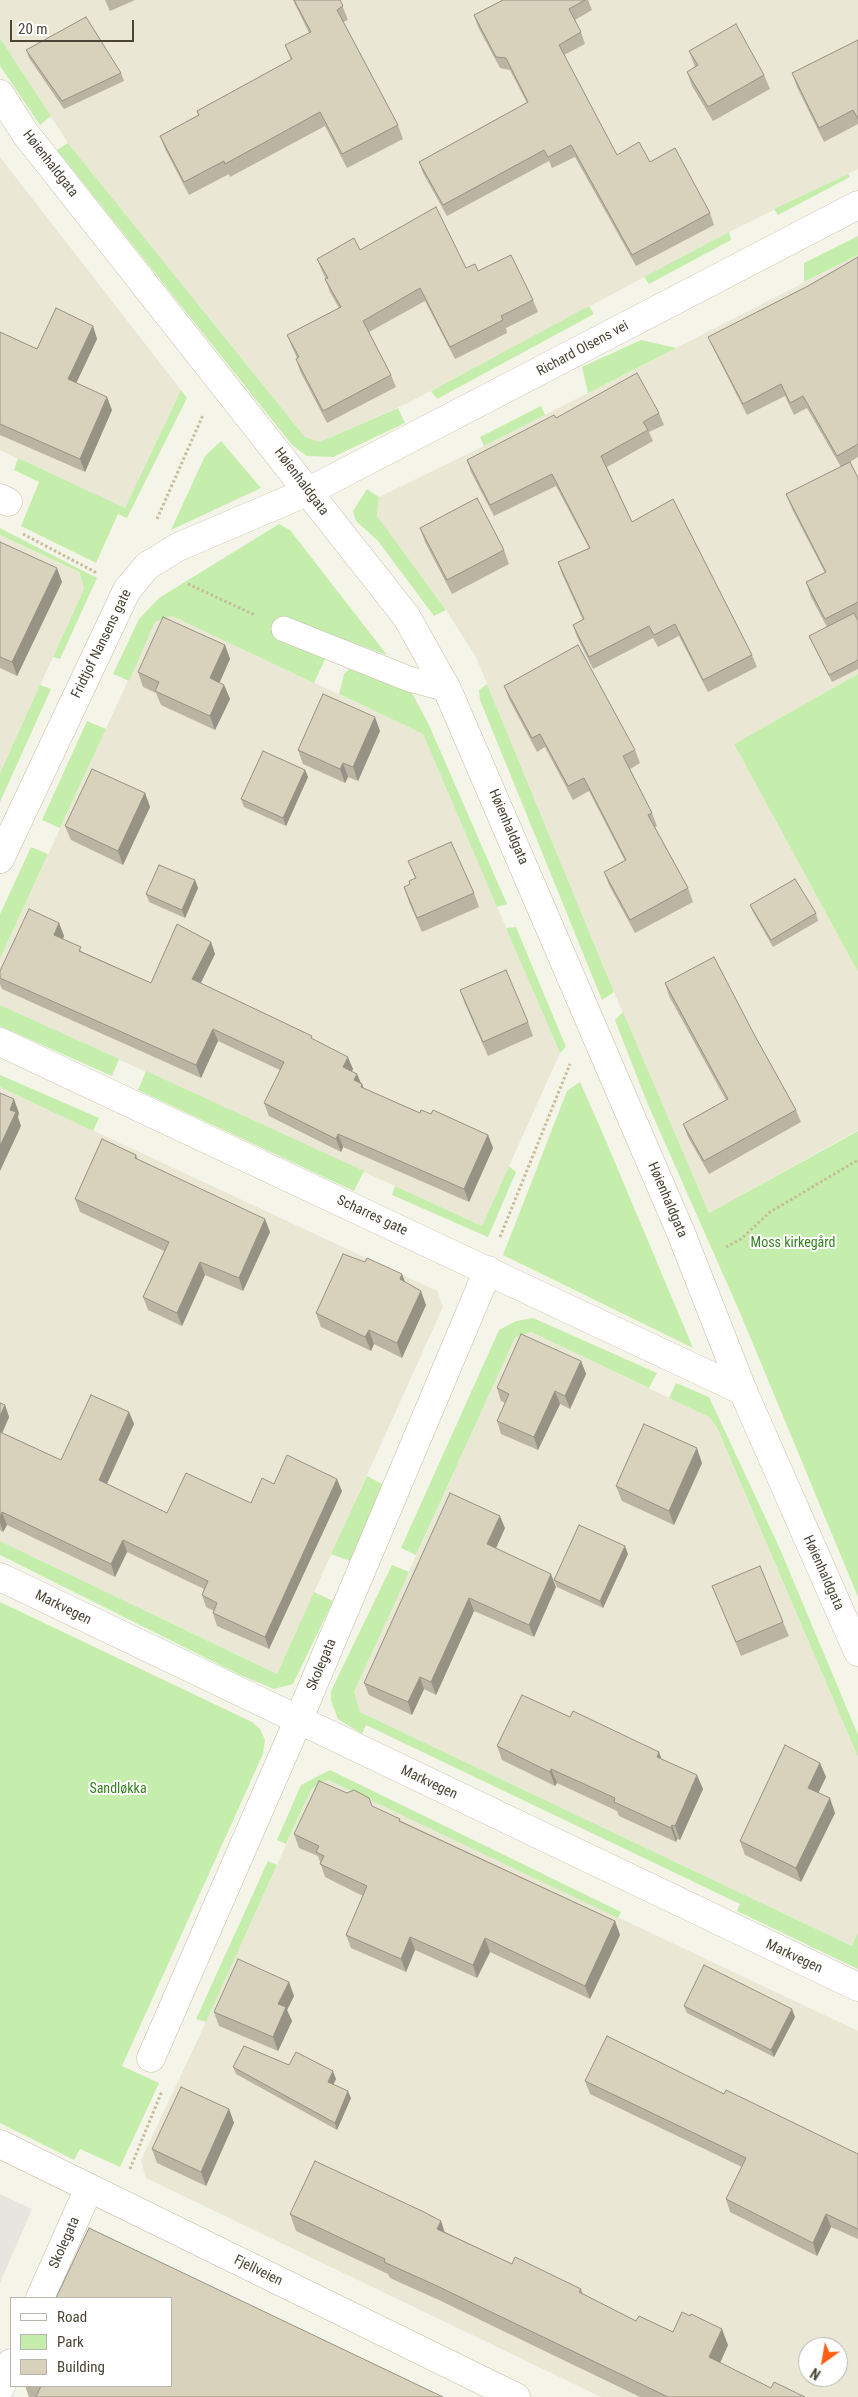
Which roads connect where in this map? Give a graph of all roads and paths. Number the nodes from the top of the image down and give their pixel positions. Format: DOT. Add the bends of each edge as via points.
graph roads {
  1 [pos="0,94"];
  2 [pos="858,205"];
  3 [pos="207,407"];
  4 [pos="307,492"];
  5 [pos="4,500"];
  6 [pos="147,566"];
  7 [pos="284,629"];
  8 [pos="447,689"];
  9 [pos="0,859"];
  10 [pos="0,1042"];
  11 [pos="565,1074"];
  12 [pos="858,1160"];
  13 [pos="719,1251"];
  14 [pos="488,1270"];
  15 [pos="743,1391"];
  16 [pos="0,1577"];
  17 [pos="857,1648"];
  18 [pos="298,1721"];
  19 [pos="858,1987"];
  20 [pos="151,2058"];
  21 [pos="0,2144"];
  22 [pos="89,2188"];
  23 [pos="116,2201"];
  24 [pos="40,2297"];
  25 [pos="10,2365"];
  26 [pos="0,2388"];
  27 [pos="516,2397"];
  1 -- 4 [label="street, Høienhaldgata" via="26,133"];
  2 -- 4 [label="street, Richard Olsens vei"];
  3 -- 6 [label="path" via="158,513"];
  4 -- 6 [label="street, Fridtjof Nansens gate" via="178,547"];
  4 -- 8 [label="street, Høienhaldgata" via="406,616"];
  5 -- 6 [label="path" via="9,527 103,575"];
  6 -- 7 [label="path"];
  6 -- 9 [label="street, Fridtjof Nansens gate" via="127,590"];
  7 -- 8 [label="lane" via="409,679"];
  8 -- 15 [label="street, Høienhaldgata" via="681,1233"];
  10 -- 14 [label="street, Scharres gate"];
  11 -- 14 [label="path"];
  12 -- 13 [label="path" via="770,1212 741,1239"];
  14 -- 15 [label="street, Scharres gate"];
  14 -- 18 [label="street, Skolegata"];
  15 -- 17 [label="street, Høienhaldgata"];
  16 -- 18 [label="street, Markvegen"];
  18 -- 19 [label="street, Markvegen"];
  18 -- 20 [label="street, Skolegata"];
  20 -- 23 [label="path" via="166,2082"];
  21 -- 22 [label="street, Fjellveien"];
  22 -- 23 [label="street, Fjellveien"];
  22 -- 24 [label="street, Skolegata"];
  23 -- 27 [label="street, Fjellveien"];
  25 -- 26 [label="street"];
}
